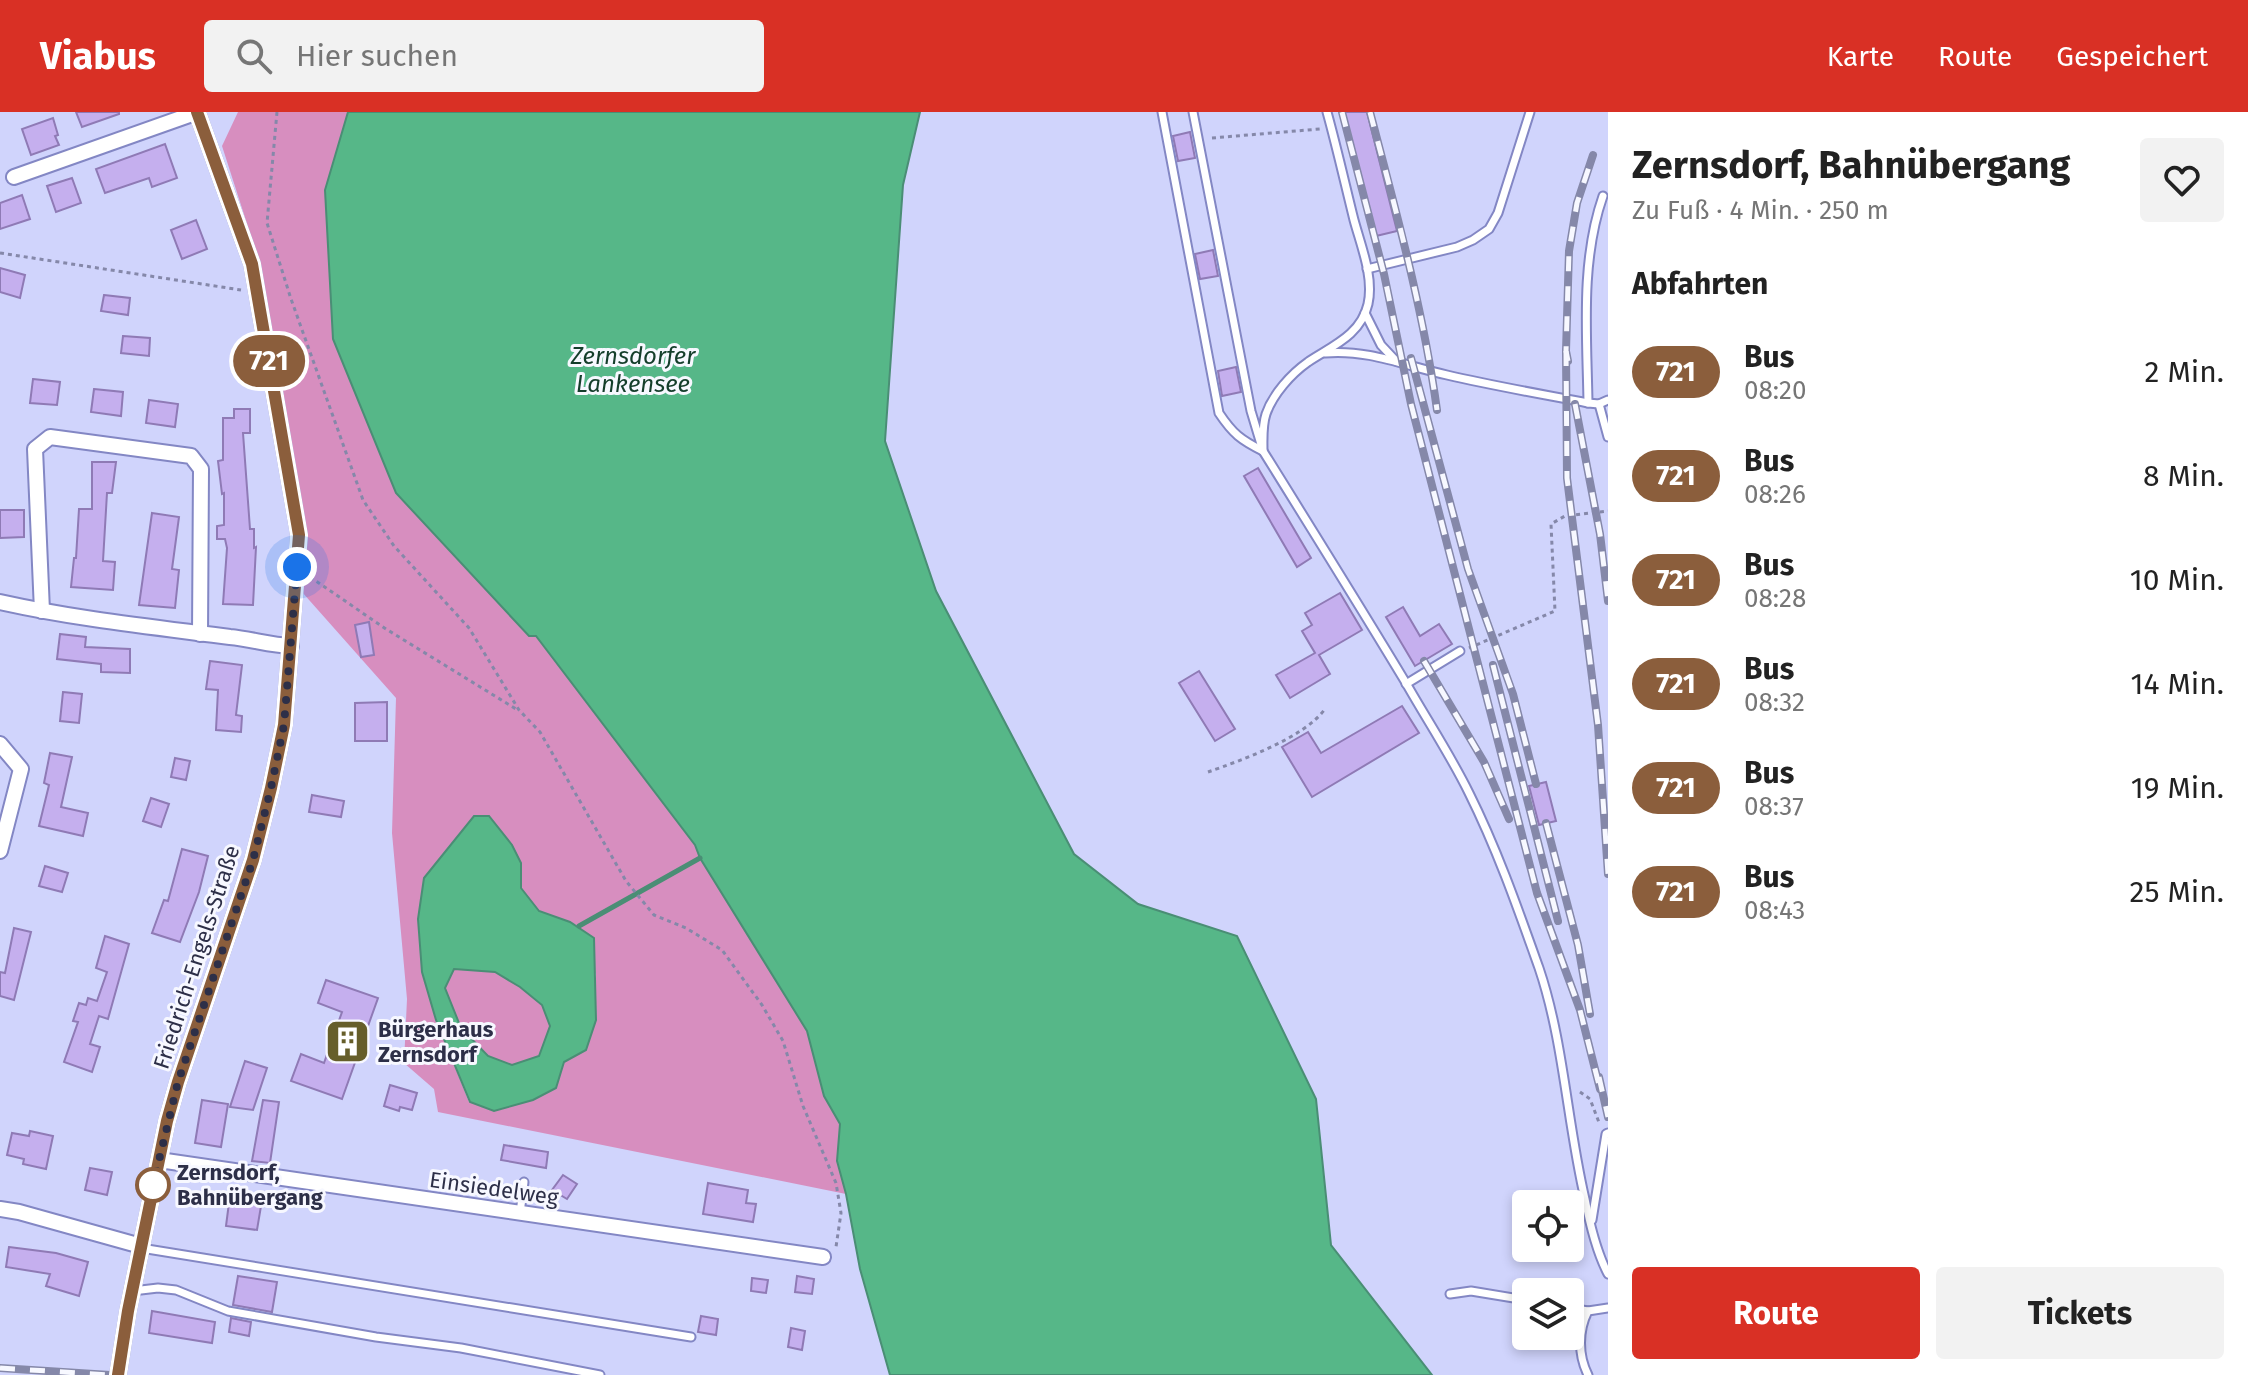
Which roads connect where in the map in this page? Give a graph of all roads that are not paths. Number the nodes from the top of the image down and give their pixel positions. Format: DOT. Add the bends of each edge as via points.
graph roads {
  1 [pos="198,112"];
  2 [pos="1162,112"];
  3 [pos="1193,112"];
  4 [pos="1327,112"];
  5 [pos="1530,112"];
  6 [pos="14,177"];
  7 [pos="1603,196"];
  8 [pos="1367,269"];
  9 [pos="1365,313"];
  10 [pos="1323,353"];
  11 [pos="1397,362"];
  12 [pos="1608,400"];
  13 [pos="1588,403"];
  14 [pos="1599,404"];
  15 [pos="1608,437"];
  16 [pos="1263,451"];
  17 [pos="0,602"];
  18 [pos="42,611"];
  19 [pos="200,634"];
  20 [pos="291,646"];
  21 [pos="1460,651"];
  22 [pos="1406,684"];
  23 [pos="0,744"];
  24 [pos="0,851"];
  25 [pos="1607,1134"];
  26 [pos="159,1160"];
  27 [pos="524,1182"];
  28 [pos="0,1209"];
  29 [pos="520,1213"];
  30 [pos="1591,1226"];
  31 [pos="141,1247"];
  32 [pos="823,1257"];
  33 [pos="1608,1274"];
  34 [pos="132,1289"];
  35 [pos="1450,1294"];
  36 [pos="1512,1298"];
  37 [pos="1608,1308"];
  38 [pos="1584,1310"];
  39 [pos="1588,1311"];
  40 [pos="691,1337"];
  41 [pos="118,1375"];
  42 [pos="600,1375"];
  43 [pos="1588,1375"];
  1 -- 6 [label="street"];
  1 -- 20 [label="street, Friedrich-Engels-Straße" via="252,264 299,535"];
  2 -- 16 [label="lane" via="1219,413 1232,433"];
  3 -- 16 [label="lane"];
  4 -- 8 [label="lane"];
  5 -- 8 [label="lane" via="1498,213 1482,236"];
  7 -- 13 [label="lane" via="1590,247"];
  8 -- 9 [label="lane"];
  9 -- 10 [label="lane" via="1355,331"];
  9 -- 11 [label="lane" via="1381,345"];
  10 -- 11 [label="lane" via="1347,351"];
  10 -- 16 [label="lane" via="1290,377 1277,394 1266,413"];
  11 -- 13 [label="lane"];
  12 -- 14 [label="lane"];
  13 -- 14 [label="lane"];
  14 -- 15 [label="lane"];
  16 -- 22 [label="lane"];
  17 -- 18 [label="street"];
  18 -- 19 [label="street"];
  18 -- 19 [label="street" via="35,449 50,437 191,456 201,469"];
  19 -- 20 [label="street"];
  20 -- 26 [label="street, Friedrich-Engels-Straße" via="284,725 253,860 178,1082"];
  21 -- 22 [label="lane"];
  22 -- 30 [label="lane" via="1468,791 1540,971"];
  23 -- 24 [label="street" via="21,769"];
  25 -- 30 [label="lane"];
  26 -- 29 [label="street, Einsiedelweg"];
  26 -- 31 [label="street, Friedrich-Engels-Straße"];
  27 -- 29 [label="lane"];
  28 -- 31 [label="street"];
  29 -- 32 [label="street, Einsiedelweg"];
  30 -- 33 [label="lane"];
  31 -- 34 [label="street, Friedrich-Engels-Straße"];
  31 -- 40 [label="lane"];
  34 -- 41 [label="street, Friedrich-Engels-Straße"];
  34 -- 42 [label="lane" via="176,1290 228,1311"];
  35 -- 36 [label="lane" via="1471,1291"];
  37 -- 39 [label="lane"];
  38 -- 39 [label="lane"];
  39 -- 43 [label="lane" via="1580,1341"];
}
